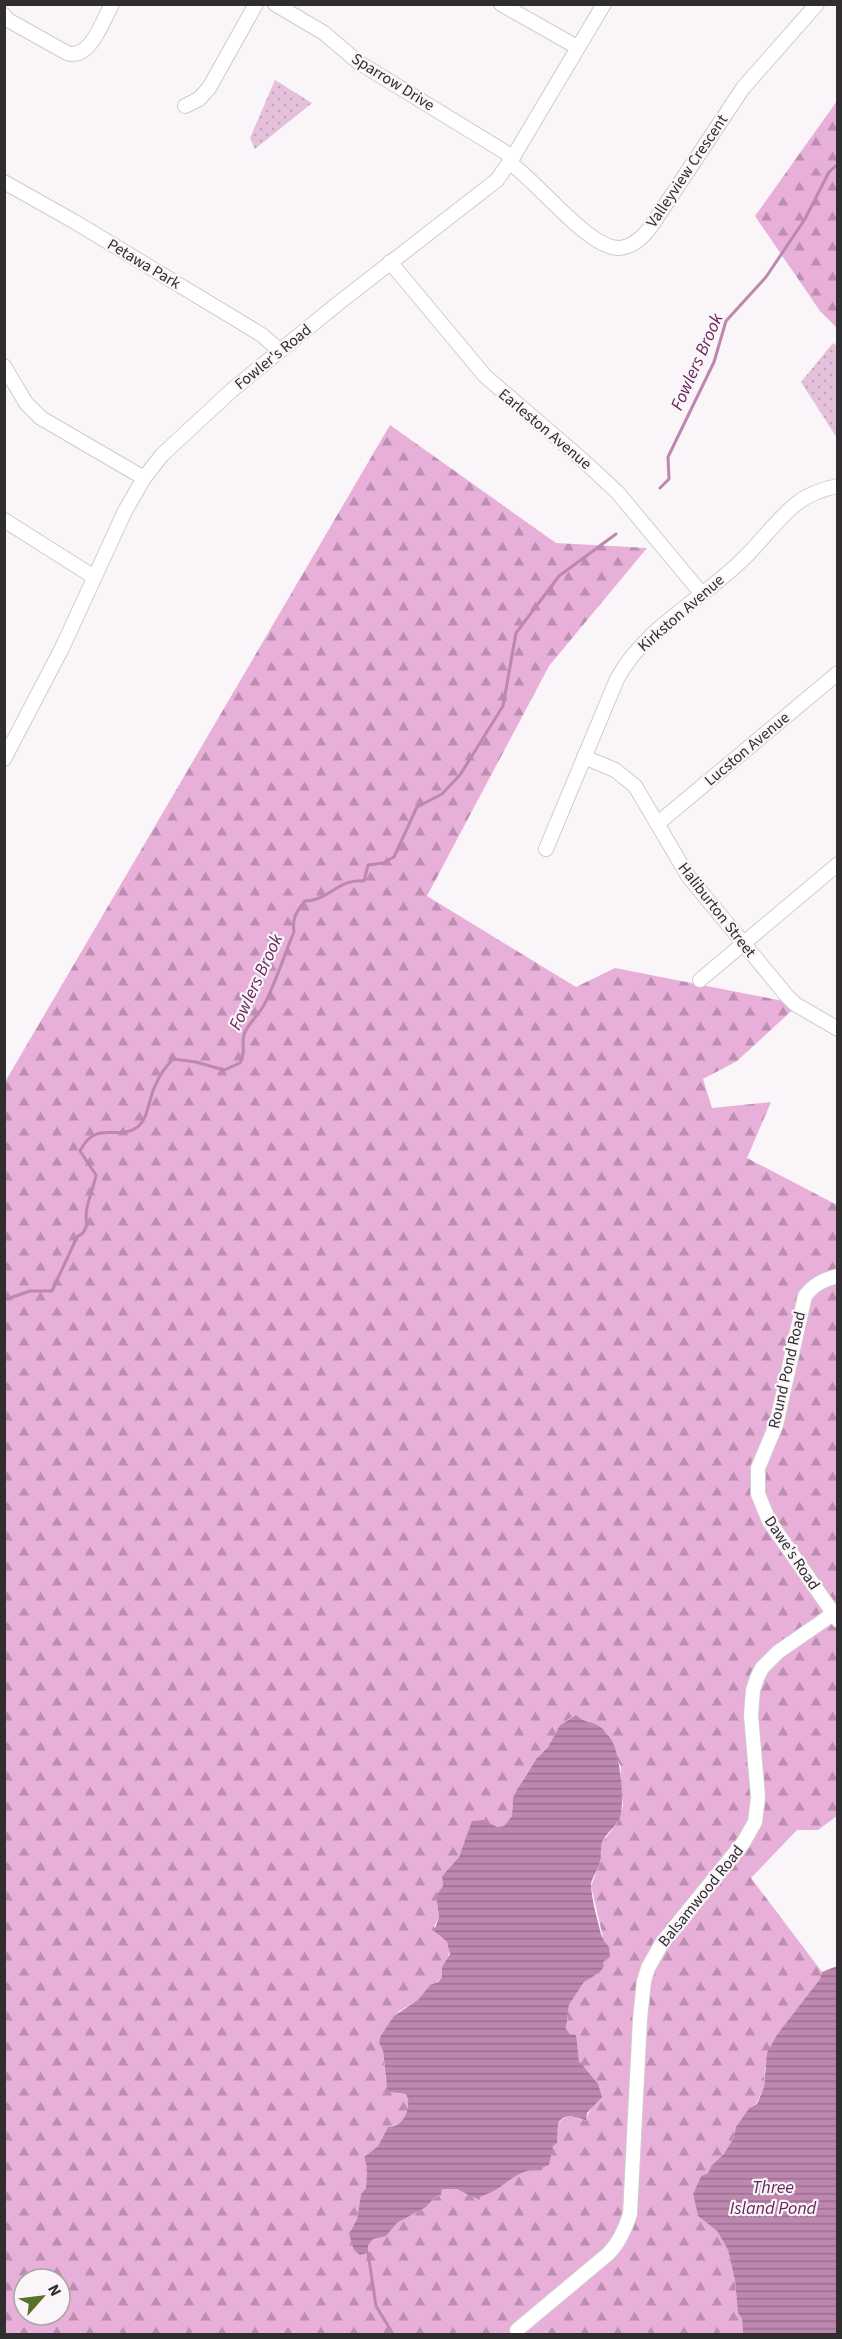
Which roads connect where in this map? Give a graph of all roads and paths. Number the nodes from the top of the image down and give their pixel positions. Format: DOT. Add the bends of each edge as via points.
graph roads {
  1 [pos="112,4"];
  2 [pos="256,4"];
  3 [pos="275,4"];
  4 [pos="501,4"];
  5 [pos="604,4"];
  6 [pos="817,4"];
  7 [pos="4,15"];
  8 [pos="577,47"];
  9 [pos="185,106"];
  10 [pos="512,160"];
  11 [pos="4,182"];
  12 [pos="390,262"];
  13 [pos="280,351"];
  14 [pos="4,366"];
  15 [pos="144,478"];
  16 [pos="837,486"];
  17 [pos="7,526"];
  18 [pos="94,577"];
  19 [pos="702,594"];
  20 [pos="837,673"];
  21 [pos="584,757"];
  22 [pos="4,759"];
  23 [pos="657,824"];
  24 [pos="546,849"];
  25 [pos="837,864"];
  26 [pos="743,944"];
  27 [pos="700,980"];
  28 [pos="837,1029"];
  29 [pos="837,1276"];
  30 [pos="757,1481"];
  31 [pos="835,1617"];
  32 [pos="517,2330"];
  1 -- 7 [label="street" via="87,49 75,55"];
  2 -- 9 [label="street" via="209,88"];
  3 -- 10 [label="street, Sparrow Drive"];
  4 -- 8 [label="street"];
  5 -- 8 [label="street, Fowler's Road"];
  6 -- 10 [label="street, Valleyview Crescent" via="752,77 652,225 630,245 612,247 594,239"];
  8 -- 10 [label="street, Fowler's Road"];
  10 -- 12 [label="street, Fowler's Road" via="492,185"];
  11 -- 13 [label="street, Petawa Park" via="254,330"];
  12 -- 13 [label="street, Fowler's Road"];
  12 -- 19 [label="street, Earleston Avenue" via="485,376 618,493"];
  13 -- 15 [label="street, Fowler's Road" via="197,421"];
  14 -- 15 [label="street" via="40,418"];
  15 -- 18 [label="street, Fowler's Road"];
  16 -- 19 [label="street, Kirkston Avenue" via="809,494 796,503 737,565"];
  17 -- 18 [label="street"];
  18 -- 22 [label="street, Fowler's Road"];
  19 -- 21 [label="street, Kirkston Avenue" via="630,657 616,679"];
  20 -- 23 [label="street, Lucston Avenue"];
  21 -- 23 [label="street, Haliburton Street" via="629,780"];
  21 -- 24 [label="street, Kirkston Avenue"];
  23 -- 26 [label="street, Haliburton Street" via="688,876"];
  25 -- 26 [label="street"];
  26 -- 27 [label="street"];
  26 -- 28 [label="street, Haliburton Street" via="795,1004"];
  29 -- 30 [label="street, Round Pond Road" via="824,1279 805,1296 776,1425"];
  30 -- 31 [label="street, Dawe's Road" via="769,1521"];
  31 -- 32 [label="street, Balsamwood Road" via="778,1652 756,1678 751,1715 758,1797 755,1822 743,1843 662,1942 648,1968 640,2019 630,2214 621,2237 608,2254"];
}
